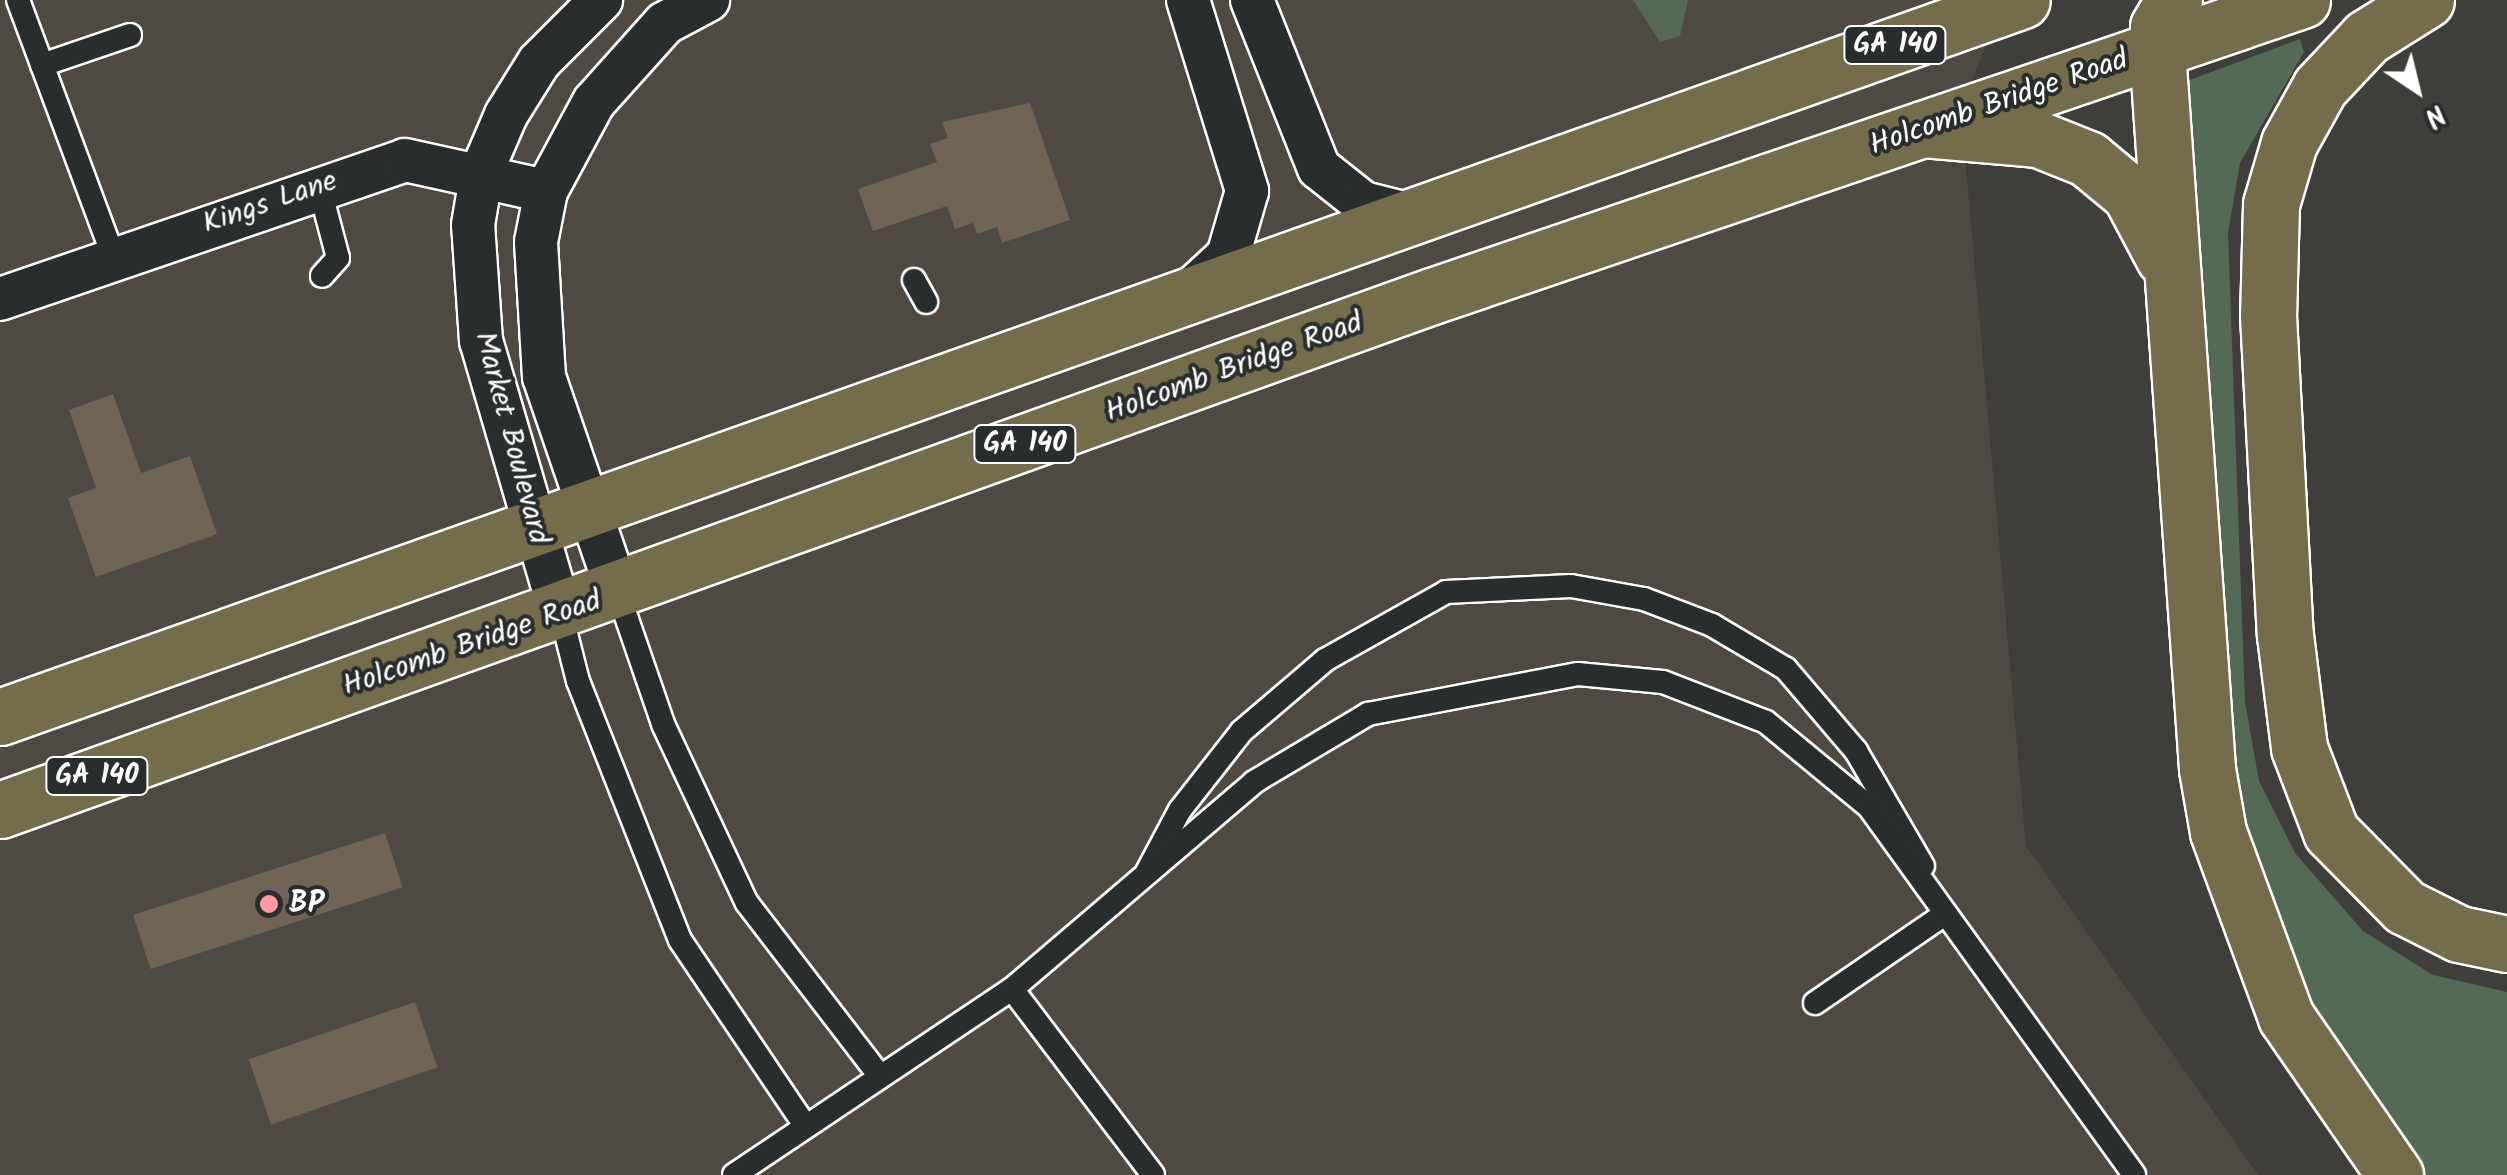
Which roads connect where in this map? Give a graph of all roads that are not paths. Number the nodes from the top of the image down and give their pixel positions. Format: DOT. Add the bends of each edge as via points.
graph roads {
  1 [pos="18,0"];
  2 [pos="601,0"];
  3 [pos="708,0"];
  4 [pos="1188,0"];
  5 [pos="1252,0"];
  6 [pos="2022,0"];
  7 [pos="2302,0"];
  8 [pos="2426,0"];
  9 [pos="2166,25"];
  10 [pos="130,35"];
  11 [pos="42,65"];
  12 [pos="1923,129"];
  13 [pos="482,170"];
  14 [pos="319,186"];
  15 [pos="546,190"];
  16 [pos="1415,216"];
  17 [pos="114,258"];
  18 [pos="322,276"];
  19 [pos="914,280"];
  20 [pos="1184,297"];
  21 [pos="0,299"];
  22 [pos="926,302"];
  23 [pos="2175,303"];
  24 [pos="589,508"];
  25 [pos="535,528"];
  26 [pos="618,593"];
  27 [pos="561,614"];
  28 [pos="0,718"];
  29 [pos="0,810"];
  30 [pos="1138,888"];
  31 [pos="1945,914"];
  32 [pos="2507,944"];
  33 [pos="1012,989"];
  34 [pos="1815,1003"];
  35 [pos="878,1074"];
  36 [pos="804,1124"];
  37 [pos="734,1175"];
  38 [pos="1152,1175"];
  39 [pos="2134,1175"];
  40 [pos="2395,1175"];
  1 -- 11 [label="lane"];
  2 -- 13 [label="street, Market Boulevard" via="539,62"];
  3 -- 15 [label="street, Market Boulevard" via="665,23 628,58 576,130"];
  4 -- 20 [label="street" via="1243,158 1247,191 1228,256"];
  5 -- 16 [label="street" via="1319,168 1364,203"];
  6 -- 16 [label="main road, GA 140"];
  7 -- 9 [label="main road, Holcomb Bridge Road / GA 140"];
  8 -- 32 [label="main road" via="2367,38 2320,86 2289,142 2271,204 2270,351 2288,665 2307,779 2346,853 2383,892 2429,921"];
  9 -- 12 [label="main road, Holcomb Bridge Road / GA 140"];
  9 -- 23 [label="main road"];
  10 -- 11 [label="lane"];
  11 -- 17 [label="lane"];
  12 -- 23 [label="main road" via="2038,139 2088,159 2140,208"];
  12 -- 26 [label="main road, Holcomb Bridge Road / GA 140" via="1449,290"];
  13 -- 14 [label="street, Kings Lane" via="405,160"];
  13 -- 15 [label="street, Kings Lane"];
  13 -- 25 [label="street, Market Boulevard" via="473,225 480,341"];
  14 -- 17 [label="street, Kings Lane"];
  14 -- 18 [label="lane" via="338,258"];
  15 -- 24 [label="street, Market Boulevard" via="536,242 537,331 544,378"];
  16 -- 20 [label="main road, GA 140"];
  17 -- 21 [label="street, Kings Lane"];
  19 -- 22 [label="lane"];
  20 -- 24 [label="main road, GA 140"];
  23 -- 40 [label="main road" via="2207,768 2218,832 2286,1017"];
  24 -- 25 [label="main road, GA 140"];
  24 -- 26 [label="street, Market Boulevard"];
  25 -- 27 [label="street, Market Boulevard"];
  25 -- 28 [label="main road, GA 140"];
  26 -- 27 [label="main road, Holcomb Bridge Road / GA 140"];
  26 -- 35 [label="lane" via="663,724 747,903"];
  27 -- 29 [label="main road, Holcomb Bridge Road / GA 140"];
  27 -- 36 [label="lane" via="578,682 680,940"];
  30 -- 31 [label="lane" via="1254,782 1368,714 1578,674 1663,682 1766,722 1868,807"];
  30 -- 31 [label="lane" via="1180,810 1242,731 1325,660 1446,592 1571,586 1678,612 1786,669 1901,818"];
  30 -- 33 [label="lane"];
  31 -- 34 [label="lane"];
  31 -- 39 [label="lane"];
  33 -- 35 [label="lane"];
  33 -- 38 [label="lane"];
  35 -- 36 [label="lane"];
  36 -- 37 [label="lane"];
}
